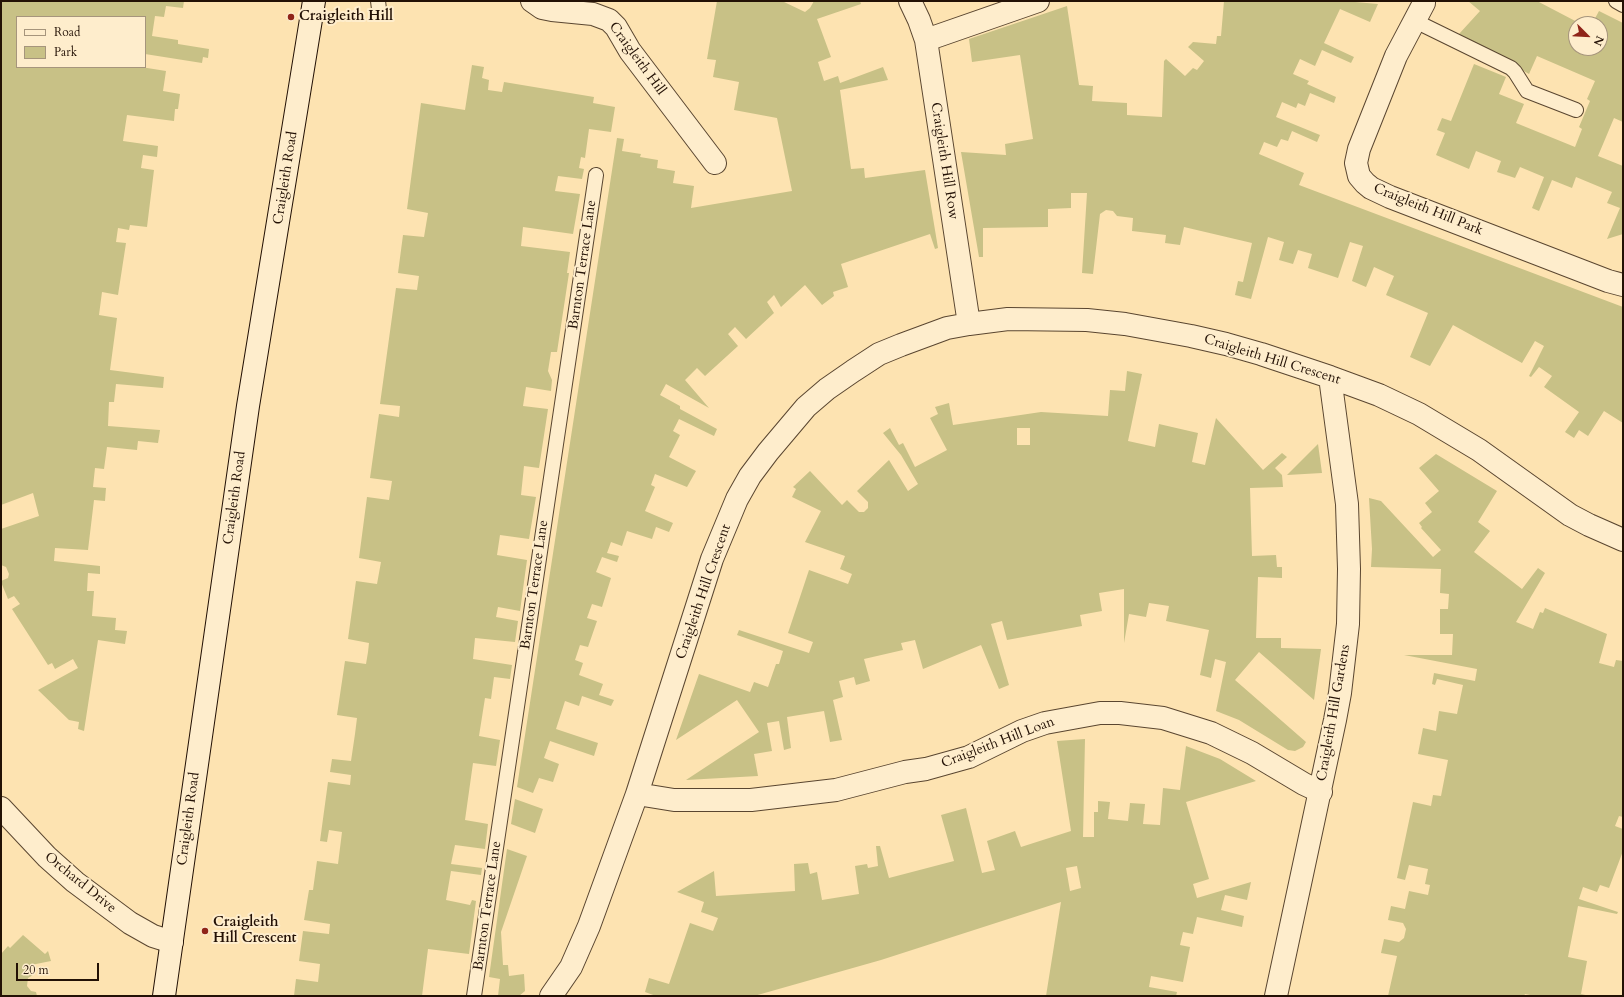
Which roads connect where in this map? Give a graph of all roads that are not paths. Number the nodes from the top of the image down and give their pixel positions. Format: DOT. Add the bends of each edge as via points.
graph roads {
  1 [pos="314,1"];
  2 [pos="532,1"];
  3 [pos="910,1"];
  4 [pos="1038,1"];
  5 [pos="1616,1"];
  6 [pos="1623,4"];
  7 [pos="1419,12"];
  8 [pos="926,40"];
  9 [pos="1576,110"];
  10 [pos="715,163"];
  11 [pos="596,175"];
  12 [pos="1618,280"];
  13 [pos="969,324"];
  14 [pos="1330,378"];
  15 [pos="1623,540"];
  16 [pos="1320,792"];
  17 [pos="637,794"];
  18 [pos="1,808"];
  19 [pos="172,942"];
  20 [pos="164,996"];
  21 [pos="474,996"];
  22 [pos="551,996"];
  23 [pos="1276,996"];
  1 -- 19 [label="street, Craigleith Road" via="248,406"];
  2 -- 10 [label="street, Craigleith Hill" via="542,8 593,14 609,20"];
  3 -- 8 [label="street, Craigleith Hill Row"];
  4 -- 8 [label="street"];
  5 -- 6 [label="lane"];
  7 -- 9 [label="lane" via="1511,68 1527,91"];
  7 -- 12 [label="street, Craigleith Hill Park" via="1396,56 1359,149 1356,163 1359,176 1365,184 1390,197"];
  8 -- 13 [label="street, Craigleith Hill Row"];
  11 -- 21 [label="lane, Barnton Terrace Lane"];
  13 -- 14 [label="street, Craigleith Hill Crescent" via="1008,319 1051,319 1125,324 1226,344"];
  13 -- 17 [label="street, Craigleith Hill Crescent" via="948,328 879,354 827,389 789,426 750,476 737,499 712,559"];
  14 -- 15 [label="street, Craigleith Hill Crescent" via="1419,414 1479,450 1570,515"];
  14 -- 16 [label="street, Craigleith Hill Gardens" via="1347,504 1349,601 1340,693"];
  16 -- 17 [label="street, Craigleith Hill Loan" via="1211,733 1163,718 1100,713 1045,723 1022,731 969,757 836,790 751,800 674,800"];
  16 -- 23 [label="street, Craigleith Hill Gardens"];
  17 -- 22 [label="street, Craigleith Hill Crescent" via="589,926 571,967"];
  18 -- 19 [label="street, Orchard Drive" via="47,857 75,882 130,923 153,936"];
  19 -- 20 [label="street, Craigleith Road"];
}
